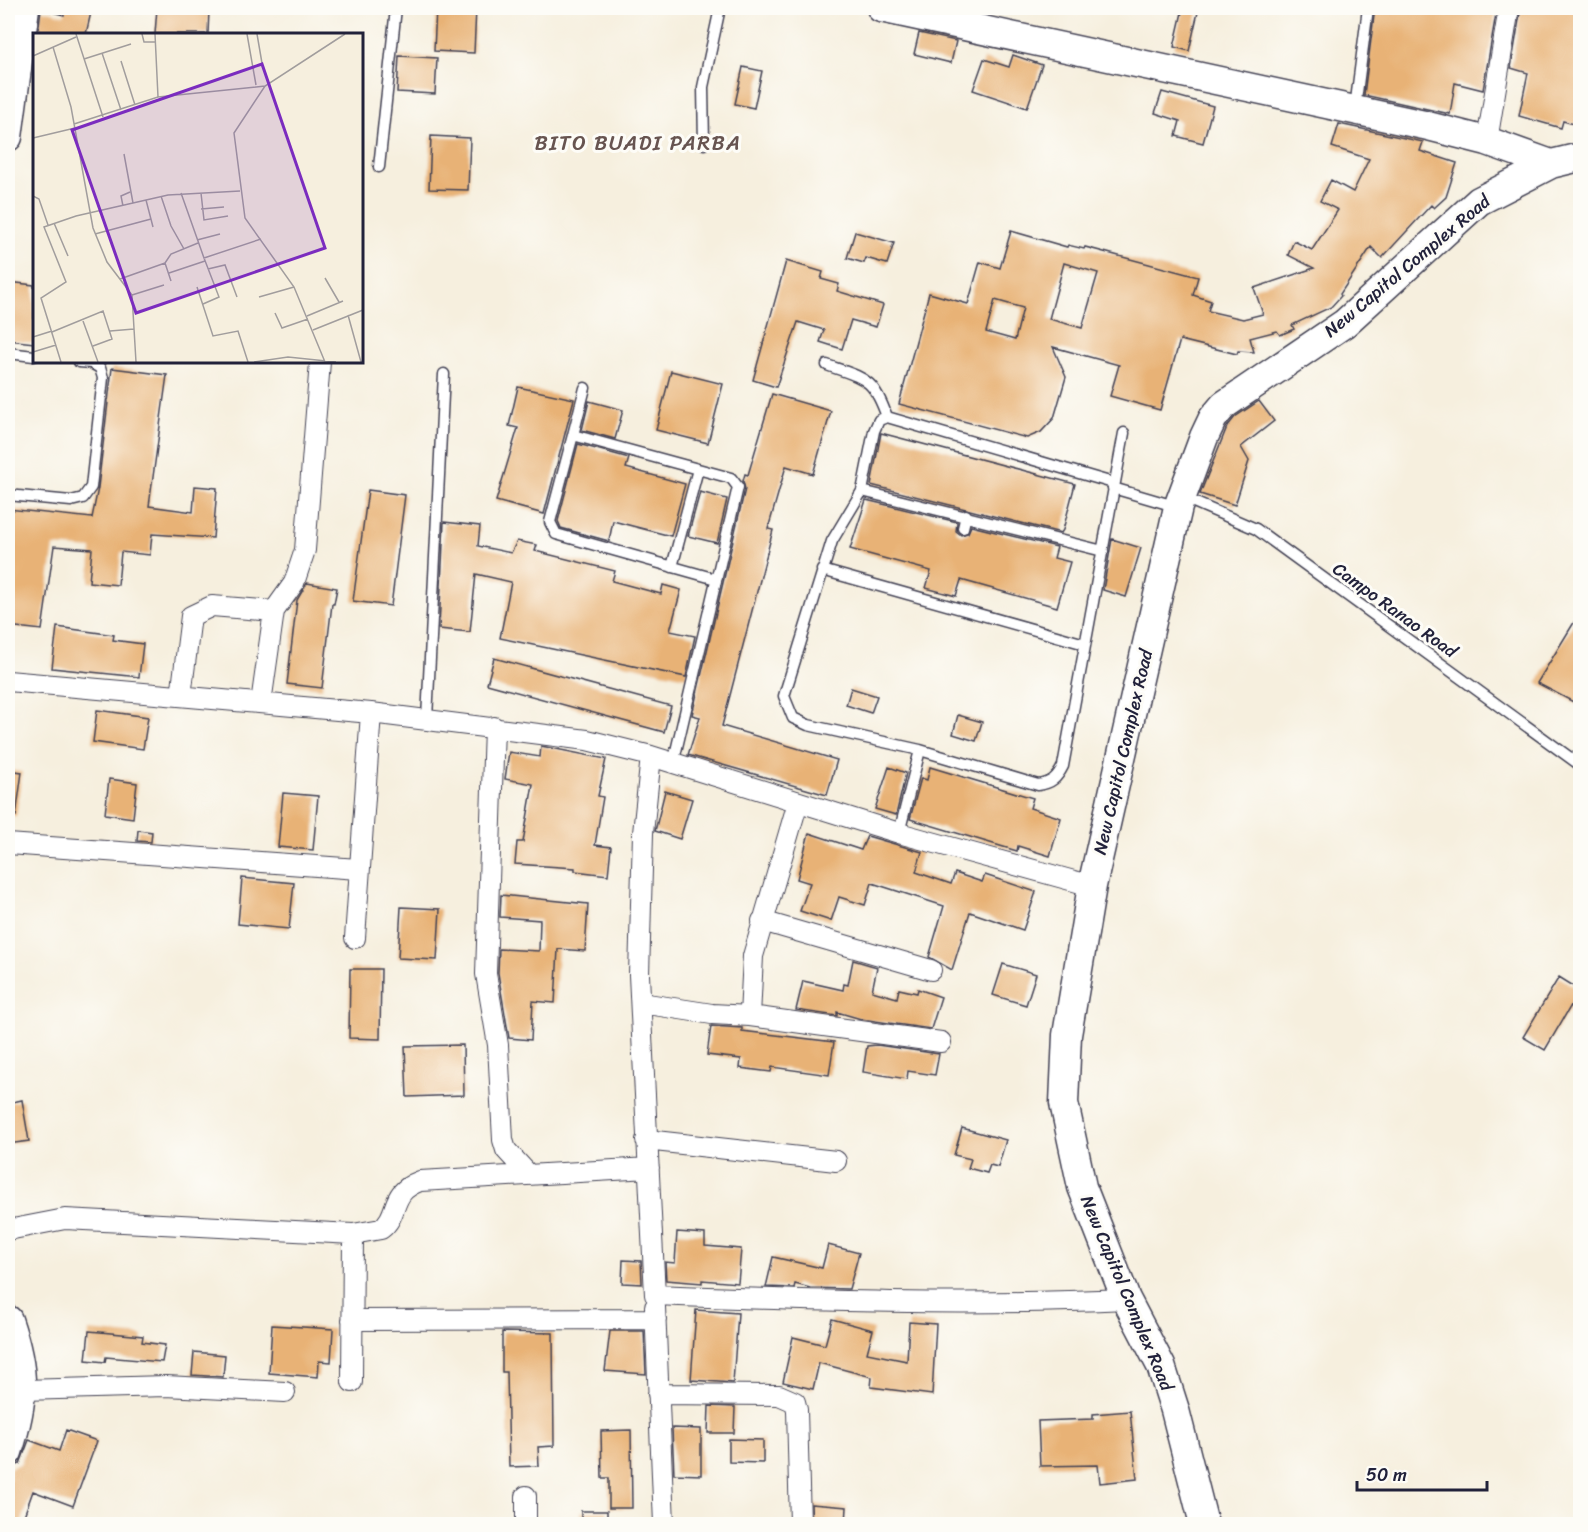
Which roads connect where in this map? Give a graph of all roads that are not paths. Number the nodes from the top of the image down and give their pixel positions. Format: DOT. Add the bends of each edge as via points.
graph roads {
  1 [pos="25,8"];
  2 [pos="396,8"];
  3 [pos="720,8"];
  4 [pos="881,8"];
  5 [pos="1368,8"];
  6 [pos="1509,8"];
  7 [pos="1355,110"];
  8 [pos="8,137"];
  9 [pos="1487,141"];
  10 [pos="704,144"];
  11 [pos="1581,157"];
  12 [pos="1551,164"];
  13 [pos="379,167"];
  14 [pos="8,353"];
  15 [pos="33,356"];
  16 [pos="82,363"];
  17 [pos="320,363"];
  18 [pos="827,365"];
  19 [pos="444,374"];
  20 [pos="585,388"];
  21 [pos="887,417"];
  22 [pos="1124,433"];
  23 [pos="573,435"];
  24 [pos="698,469"];
  25 [pos="1113,486"];
  26 [pos="862,491"];
  27 [pos="8,495"];
  28 [pos="1180,502"];
  29 [pos="966,515"];
  30 [pos="963,528"];
  31 [pos="1103,551"];
  32 [pos="672,567"];
  33 [pos="822,570"];
  34 [pos="716,579"];
  35 [pos="274,612"];
  36 [pos="1085,644"];
  37 [pos="8,681"];
  38 [pos="182,696"];
  39 [pos="261,703"];
  40 [pos="371,713"];
  41 [pos="427,719"];
  42 [pos="494,727"];
  43 [pos="920,750"];
  44 [pos="651,756"];
  45 [pos="673,764"];
  46 [pos="1581,765"];
  47 [pos="798,802"];
  48 [pos="899,833"];
  49 [pos="8,844"];
  50 [pos="358,869"];
  51 [pos="1092,886"];
  52 [pos="762,921"];
  53 [pos="355,938"];
  54 [pos="931,970"];
  55 [pos="640,1003"];
  56 [pos="750,1016"];
  57 [pos="940,1042"];
  58 [pos="646,1140"];
  59 [pos="836,1161"];
  60 [pos="649,1168"];
  61 [pos="529,1175"];
  62 [pos="8,1230"];
  63 [pos="353,1234"];
  64 [pos="655,1295"];
  65 [pos="1126,1299"];
  66 [pos="656,1319"];
  67 [pos="8,1320"];
  68 [pos="352,1320"];
  69 [pos="352,1382"];
  70 [pos="23,1390"];
  71 [pos="285,1392"];
  72 [pos="658,1394"];
  73 [pos="8,1452"];
  74 [pos="526,1496"];
  75 [pos="526,1524"];
  76 [pos="664,1524"];
  77 [pos="800,1524"];
  78 [pos="1204,1524"];
  1 -- 8 [label="main road"];
  2 -- 13 [label="lane"];
  3 -- 10 [label="lane" via="703,87"];
  4 -- 7 [label="main road"];
  5 -- 7 [label="lane"];
  6 -- 9 [label="street"];
  7 -- 9 [label="main road"];
  9 -- 12 [label="main road"];
  11 -- 12 [label="main road, New Capitol Complex Road"];
  12 -- 28 [label="main road, New Capitol Complex Road" via="1479,201 1345,323 1224,405 1204,437"];
  14 -- 15 [label="lane"];
  16 -- 27 [label="lane" via="100,368 103,378 91,487 83,498 71,501"];
  17 -- 35 [label="street" via="305,550 294,583"];
  18 -- 21 [label="lane" via="871,383"];
  19 -- 41 [label="lane"];
  20 -- 23 [label="lane"];
  21 -- 25 [label="lane, Campo Ranao Road"];
  21 -- 26 [label="lane" via="879,420 874,430"];
  22 -- 25 [label="lane"];
  23 -- 24 [label="lane"];
  23 -- 32 [label="lane" via="551,528 564,538"];
  24 -- 32 [label="lane"];
  24 -- 34 [label="lane" via="732,478 738,487"];
  25 -- 28 [label="lane, Campo Ranao Road"];
  25 -- 31 [label="lane"];
  26 -- 29 [label="lane"];
  26 -- 33 [label="lane" via="832,542"];
  28 -- 46 [label="lane, Campo Ranao Road" via="1256,529"];
  28 -- 51 [label="main road, New Capitol Complex Road"];
  29 -- 30 [label="lane"];
  29 -- 31 [label="lane"];
  31 -- 36 [label="lane"];
  32 -- 34 [label="lane"];
  33 -- 36 [label="lane" via="946,598"];
  33 -- 43 [label="lane" via="784,696 787,708 793,718 808,725"];
  34 -- 45 [label="lane"];
  35 -- 38 [label="street" via="212,606 191,616"];
  35 -- 39 [label="street"];
  36 -- 43 [label="lane" via="1058,777 1038,785"];
  37 -- 38 [label="street"];
  38 -- 39 [label="street"];
  39 -- 40 [label="street"];
  40 -- 41 [label="street"];
  40 -- 50 [label="street"];
  41 -- 42 [label="street"];
  42 -- 44 [label="street" via="577,738"];
  42 -- 61 [label="street" via="486,974 498,1046 503,1140 506,1150"];
  43 -- 48 [label="lane"];
  44 -- 45 [label="street"];
  44 -- 55 [label="street" via="642,855"];
  45 -- 47 [label="street"];
  47 -- 48 [label="street"];
  47 -- 52 [label="street"];
  48 -- 51 [label="street"];
  49 -- 50 [label="street"];
  50 -- 53 [label="street"];
  51 -- 65 [label="main road, New Capitol Complex Road" via="1067,1035 1064,1103 1082,1187"];
  52 -- 54 [label="street"];
  52 -- 56 [label="street" via="753,956"];
  55 -- 56 [label="street"];
  55 -- 58 [label="street"];
  56 -- 57 [label="street"];
  58 -- 59 [label="street"];
  58 -- 60 [label="street"];
  60 -- 61 [label="street"];
  60 -- 64 [label="street"];
  61 -- 63 [label="street" via="420,1181 400,1192 381,1229"];
  62 -- 63 [label="street" via="66,1219"];
  63 -- 68 [label="street"];
  64 -- 65 [label="street" via="939,1302"];
  64 -- 66 [label="street"];
  65 -- 78 [label="main road, New Capitol Complex Road" via="1161,1366"];
  66 -- 68 [label="street"];
  66 -- 72 [label="street"];
  67 -- 70 [label="main road" via="18,1350"];
  68 -- 69 [label="street"];
  70 -- 71 [label="street" via="166,1386"];
  70 -- 73 [label="main road"];
  72 -- 76 [label="street"];
  72 -- 77 [label="street" via="779,1395 795,1402"];
  74 -- 75 [label="street"];
}
